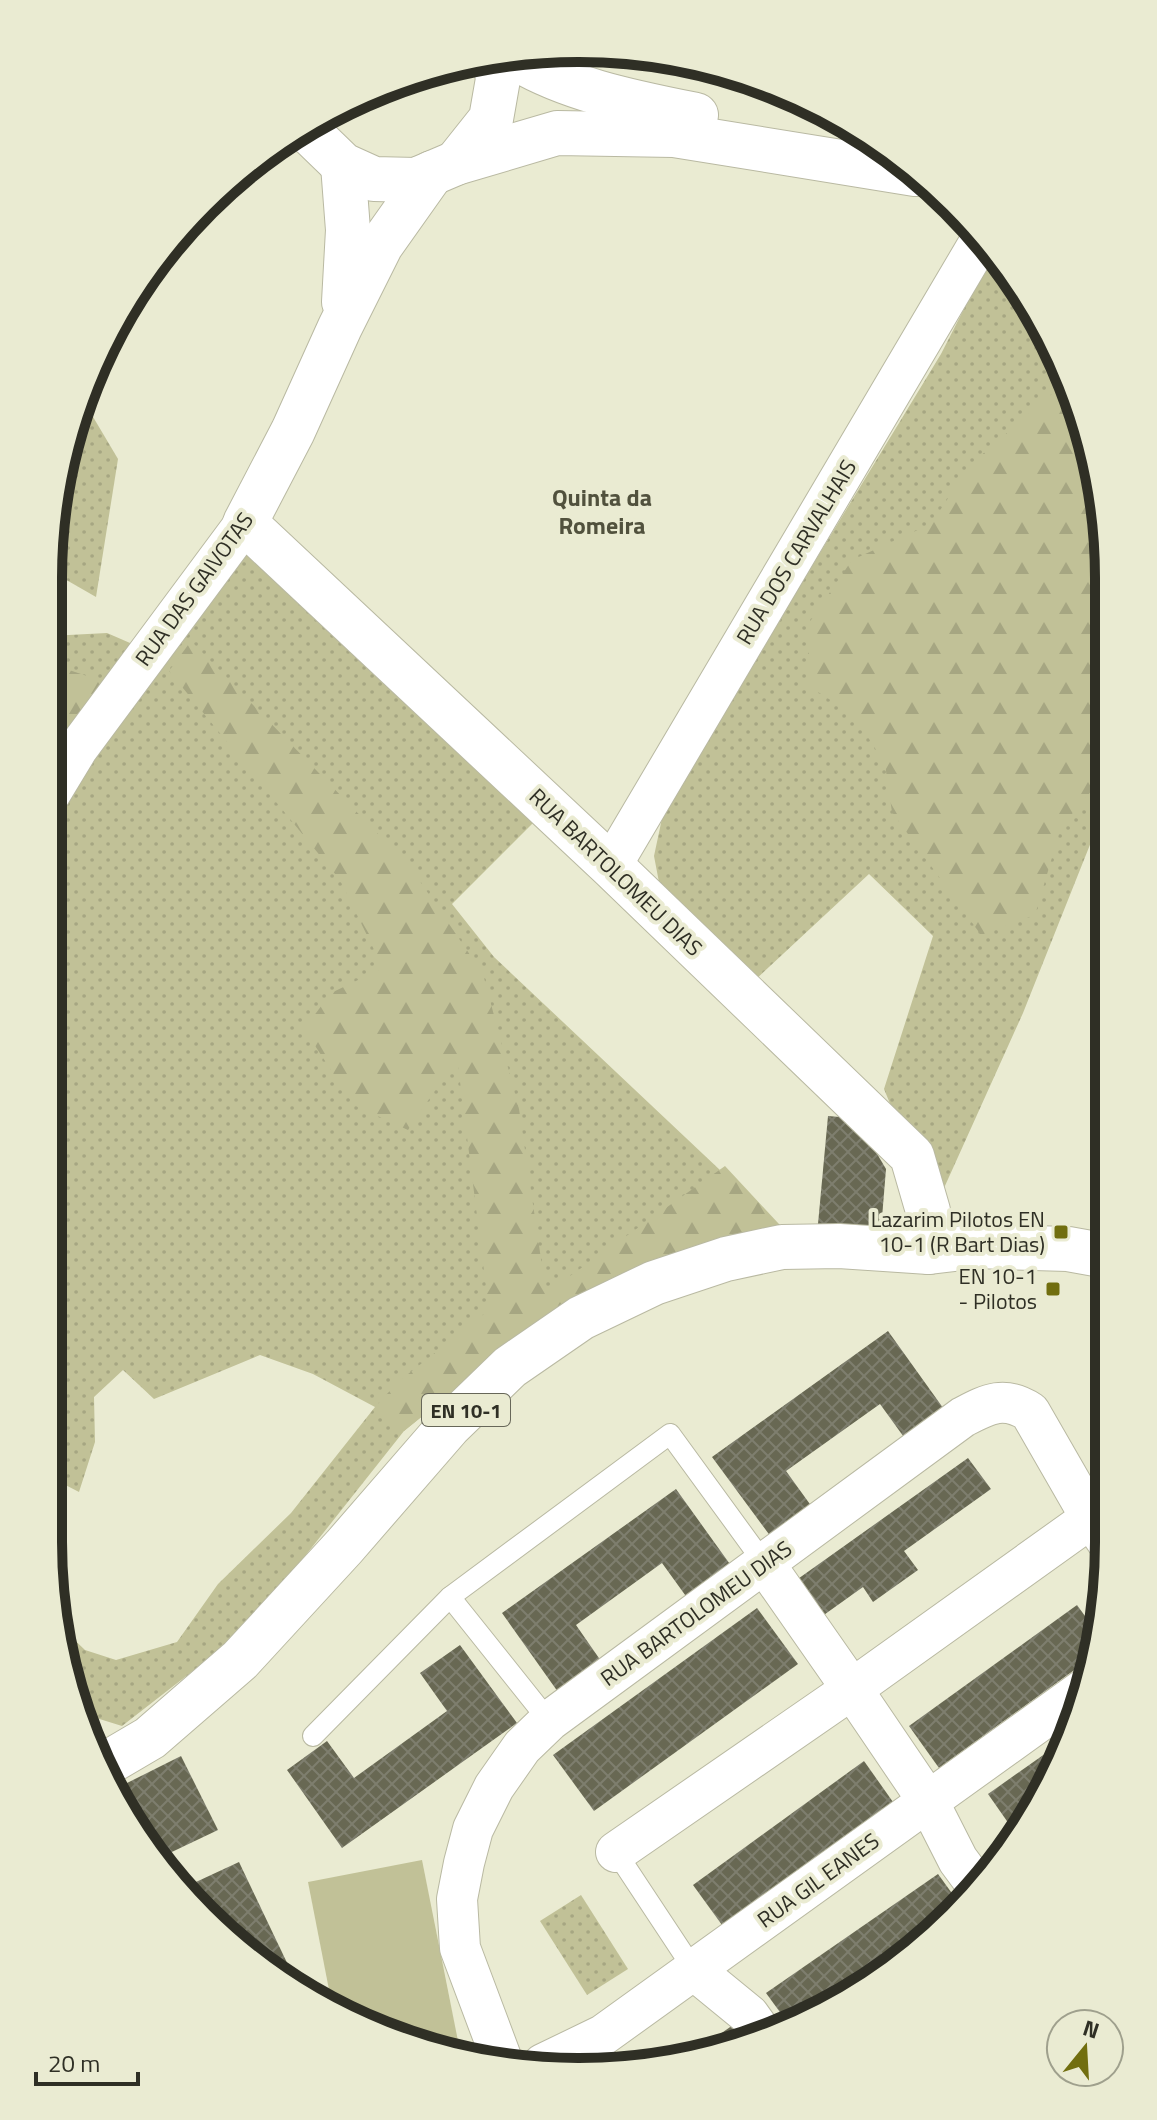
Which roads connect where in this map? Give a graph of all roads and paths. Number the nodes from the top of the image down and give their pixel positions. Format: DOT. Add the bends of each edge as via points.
graph roads {
  1 [pos="530,64"];
  2 [pos="496,69"];
  3 [pos="313,135"];
  4 [pos="855,143"];
  5 [pos="343,165"];
  6 [pos="444,168"];
  7 [pos="895,171"];
  8 [pos="976,249"];
  9 [pos="340,327"];
  10 [pos="245,523"];
  11 [pos="62,774"];
  12 [pos="611,866"];
  13 [pos="929,1252"];
  14 [pos="1095,1255"];
  15 [pos="1095,1523"];
  16 [pos="1095,1533"];
  17 [pos="764,1563"];
  18 [pos="450,1597"];
  19 [pos="852,1689"];
  20 [pos="1071,1699"];
  21 [pos="549,1721"];
  22 [pos="313,1736"];
  23 [pos="111,1761"];
  24 [pos="928,1801"];
  25 [pos="616,1852"];
  26 [pos="971,1877"];
  27 [pos="694,1970"];
  28 [pos="757,2026"];
  29 [pos="499,2052"];
  30 [pos="557,2057"];
  1 -- 4 [label="main road" via="625,101"];
  2 -- 6 [label="main road, RUA DAS GAIVOTAS" via="491,119"];
  3 -- 5 [label="main road"];
  5 -- 6 [label="main road" via="374,179 416,180"];
  5 -- 9 [label="main road" via="348,230"];
  6 -- 7 [label="main road" via="557,133 660,135"];
  6 -- 9 [label="main road, RUA DAS GAIVOTAS" via="381,245"];
  8 -- 12 [label="street, RUA DOS CARVALHAIS"];
  9 -- 10 [label="main road, RUA DAS GAIVOTAS"];
  10 -- 11 [label="street, RUA DAS GAIVOTAS"];
  10 -- 12 [label="main road, RUA BARTOLOMEU DIAS"];
  12 -- 13 [label="main road, RUA BARTOLOMEU DIAS" via="912,1156 928,1211"];
  13 -- 14 [label="main road, EN 10-1" via="991,1246"];
  13 -- 23 [label="main road, EN 10-1" via="782,1247 654,1283 581,1318 510,1367 449,1426 220,1679 150,1738"];
  15 -- 17 [label="street, RUA BARTOLOMEU DIAS" via="1030,1412 1002,1402 963,1417"];
  16 -- 19 [label="street"];
  17 -- 18 [label="lane" via="670,1434"];
  17 -- 19 [label="street"];
  17 -- 21 [label="street, RUA BARTOLOMEU DIAS"];
  18 -- 21 [label="lane"];
  18 -- 22 [label="lane"];
  19 -- 24 [label="street"];
  19 -- 25 [label="street"];
  20 -- 24 [label="street, RUA GIL EANES"];
  21 -- 29 [label="street, RUA BARTOLOMEU DIAS" via="522,1747 494,1787 473,1829 457,1899 460,1948"];
  24 -- 26 [label="street"];
  24 -- 27 [label="street, RUA GIL EANES"];
  25 -- 27 [label="lane"];
  27 -- 28 [label="street"];
  27 -- 30 [label="street, RUA GIL EANES" via="603,2035"];
}
